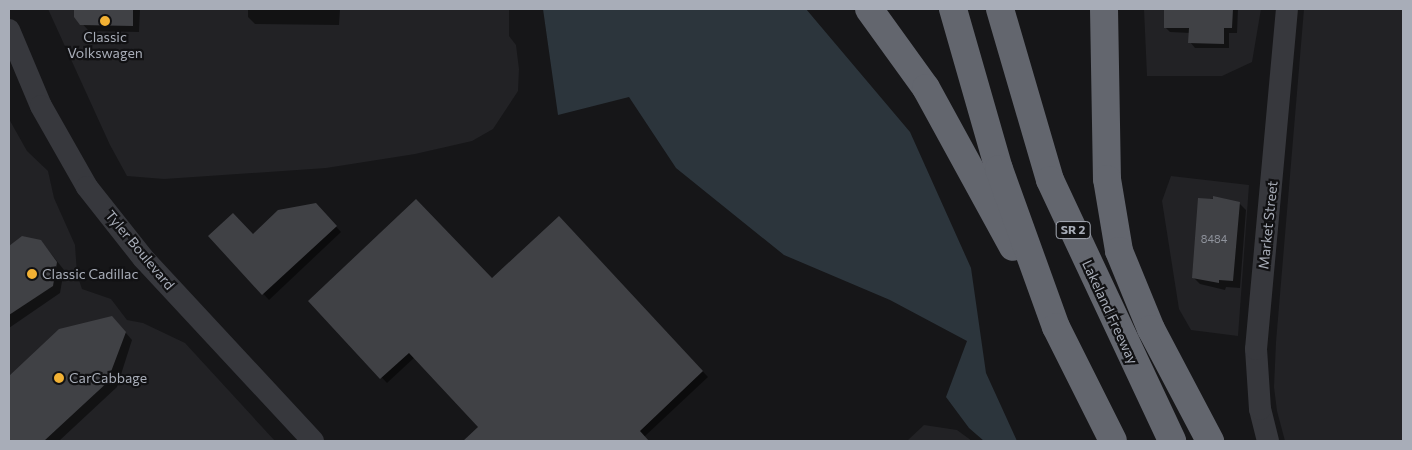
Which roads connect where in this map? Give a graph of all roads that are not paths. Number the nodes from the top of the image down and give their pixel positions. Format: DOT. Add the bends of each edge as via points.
graph roads {
  1 [pos="870,9"];
  2 [pos="953,9"];
  3 [pos="1000,9"];
  4 [pos="1104,9"];
  5 [pos="1287,9"];
  6 [pos="9,30"];
  7 [pos="1056,327"];
  8 [pos="313,441"];
  9 [pos="1113,441"];
  10 [pos="1172,441"];
  11 [pos="1210,441"];
  12 [pos="1268,441"];
  1 -- 7 [label="highway" via="926,88"];
  2 -- 7 [label="highway" via="999,169"];
  3 -- 10 [label="highway, Lakeland Freeway / SR 2" via="1050,180"];
  4 -- 11 [label="highway" via="1107,179 1119,251 1151,329"];
  5 -- 12 [label="street, Market Street" via="1256,349 1260,409"];
  6 -- 8 [label="street, Tyler Boulevard" via="41,106 87,187 143,258"];
  7 -- 9 [label="highway"];
}
